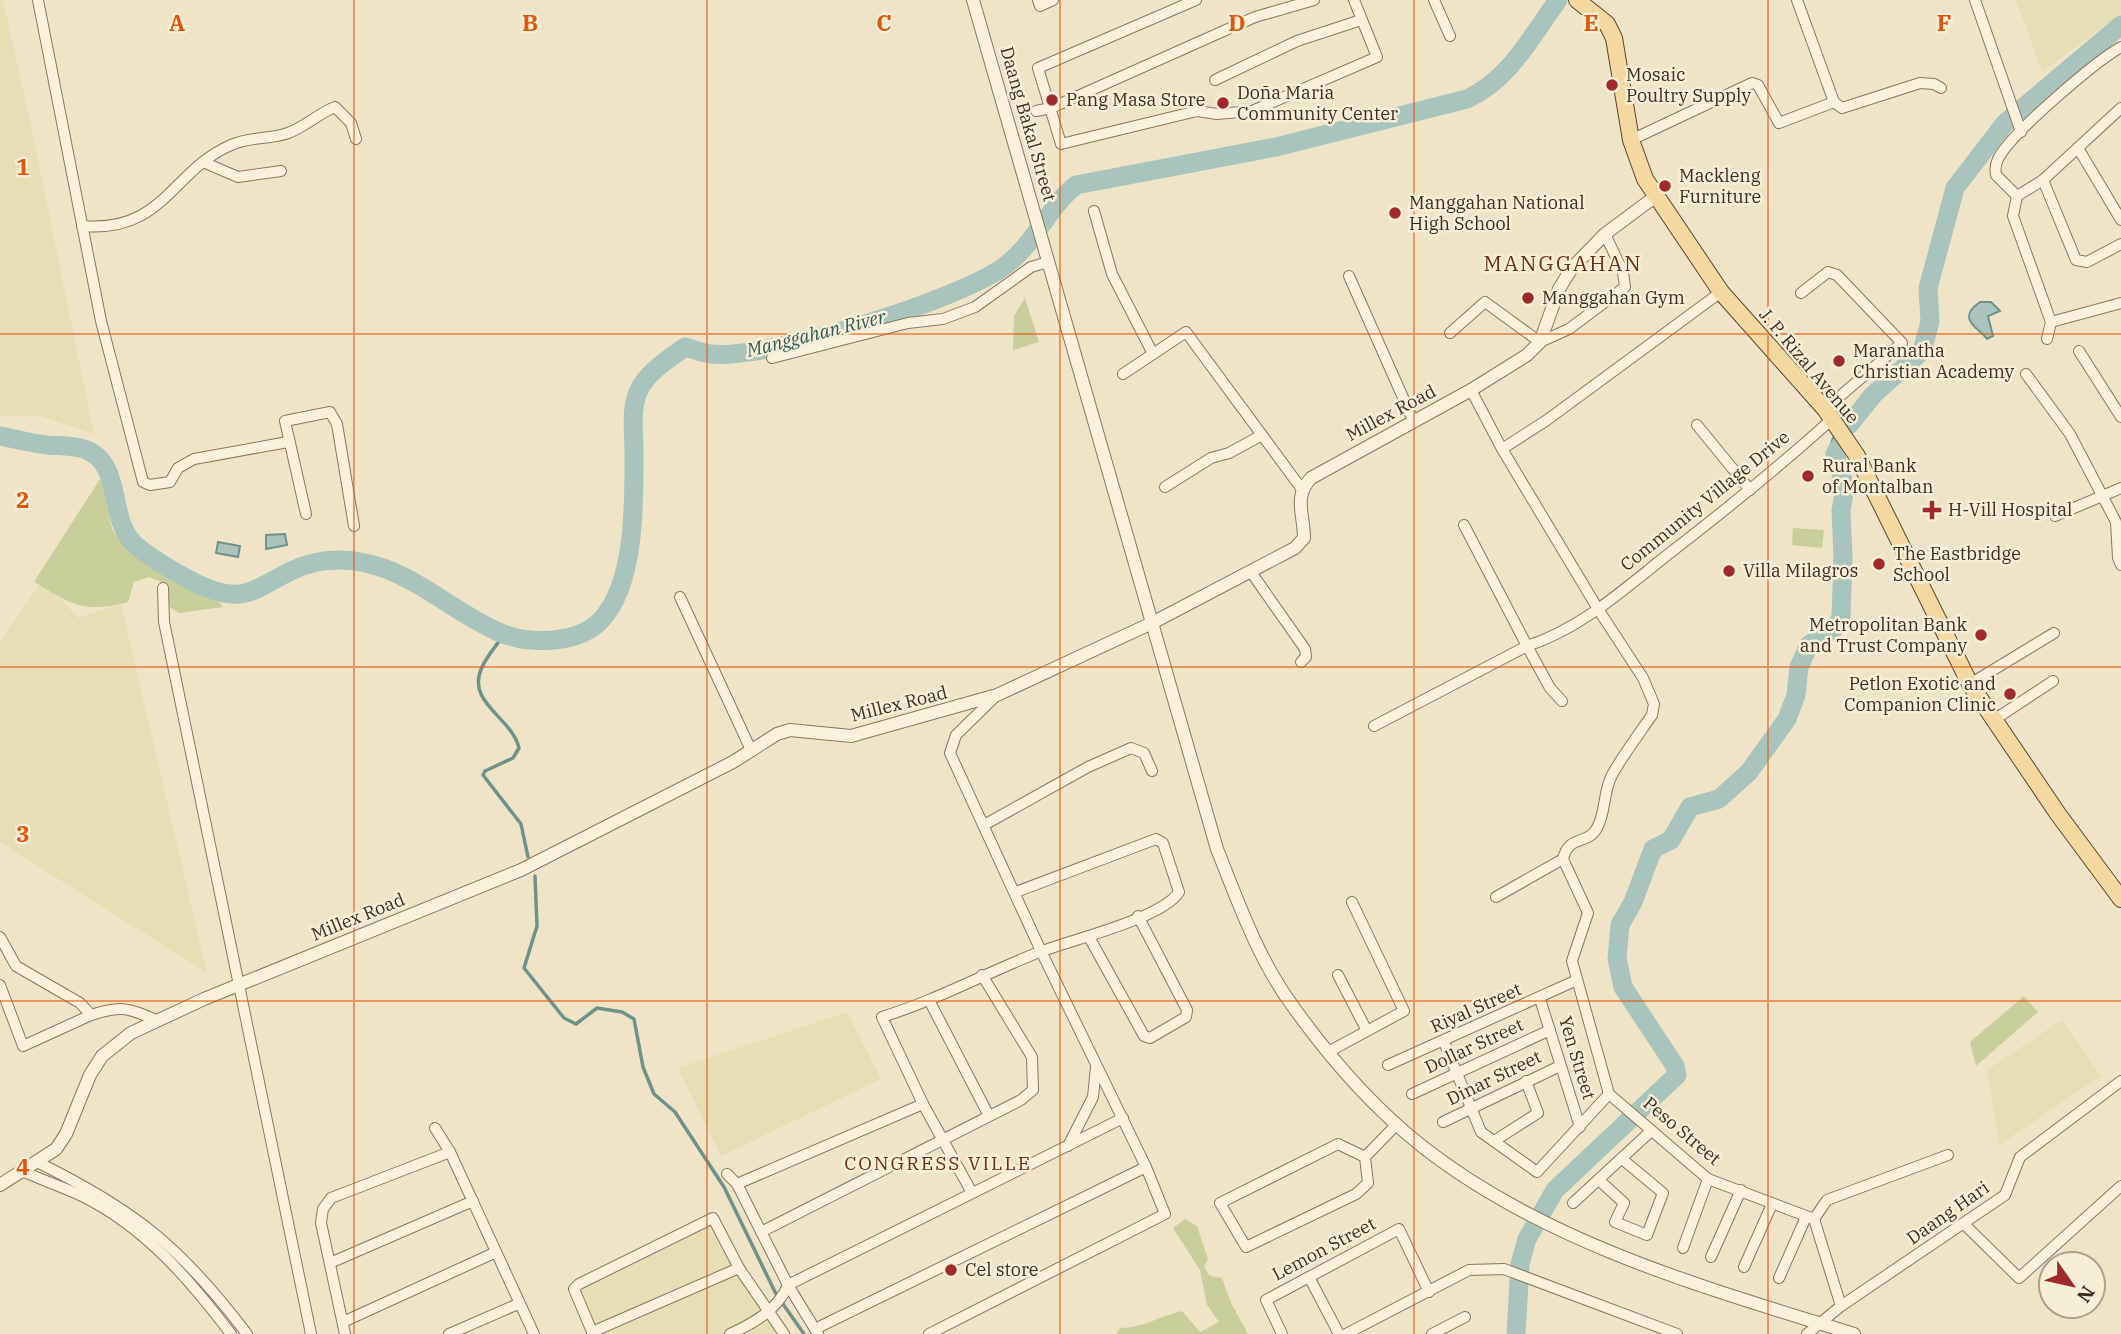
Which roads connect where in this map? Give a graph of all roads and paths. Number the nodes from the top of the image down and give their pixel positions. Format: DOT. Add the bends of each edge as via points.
graph roads {
  1 [pos="38,0"];
  2 [pos="973,0"];
  3 [pos="1053,0"];
  4 [pos="1196,0"];
  5 [pos="1314,0"];
  6 [pos="1354,0"];
  7 [pos="1434,0"];
  8 [pos="1577,0"];
  9 [pos="1797,0"];
  10 [pos="1975,0"];
  11 [pos="1039,3"];
  12 [pos="1361,20"];
  13 [pos="1450,36"];
  14 [pos="2121,47"];
  15 [pos="1215,80"];
  16 [pos="1941,88"];
  17 [pos="1834,102"];
  18 [pos="1051,108"];
  19 [pos="1036,111"];
  20 [pos="2119,114"];
  21 [pos="2021,132"];
  22 [pos="356,139"];
  23 [pos="1631,140"];
  24 [pos="2078,148"];
  25 [pos="203,162"];
  26 [pos="281,171"];
  27 [pos="2043,180"];
  28 [pos="1656,196"];
  29 [pos="2017,196"];
  30 [pos="1094,211"];
  31 [pos="2121,220"];
  32 [pos="82,226"];
  33 [pos="1605,233"];
  34 [pos="2121,244"];
  35 [pos="1048,260"];
  36 [pos="1349,276"];
  37 [pos="1721,292"];
  38 [pos="1801,293"];
  39 [pos="2121,303"];
  40 [pos="2051,322"];
  41 [pos="1450,333"];
  42 [pos="2047,339"];
  43 [pos="1540,342"];
  44 [pos="2079,351"];
  45 [pos="1153,354"];
  46 [pos="772,358"];
  47 [pos="1123,374"];
  48 [pos="2026,374"];
  49 [pos="1471,390"];
  50 [pos="1828,414"];
  51 [pos="2121,417"];
  52 [pos="1413,420"];
  53 [pos="1697,425"];
  54 [pos="1262,435"];
  55 [pos="288,442"];
  56 [pos="1502,449"];
  57 [pos="1165,487"];
  58 [pos="1301,488"];
  59 [pos="2121,488"];
  60 [pos="1750,490"];
  61 [pos="2102,496"];
  62 [pos="306,514"];
  63 [pos="2055,516"];
  64 [pos="354,526"];
  65 [pos="1464,526"];
  66 [pos="2121,565"];
  67 [pos="1251,572"];
  68 [pos="163,588"];
  69 [pos="680,597"];
  70 [pos="1598,609"];
  71 [pos="1152,623"];
  72 [pos="2054,633"];
  73 [pos="1527,646"];
  74 [pos="1301,662"];
  75 [pos="2053,681"];
  76 [pos="1970,684"];
  77 [pos="997,695"];
  78 [pos="1562,701"];
  79 [pos="1994,720"];
  80 [pos="1374,726"];
  81 [pos="751,750"];
  82 [pos="1152,771"];
  83 [pos="984,825"];
  84 [pos="1563,859"];
  85 [pos="1016,892"];
  86 [pos="1496,897"];
  87 [pos="2121,899"];
  88 [pos="1352,902"];
  89 [pos="1138,916"];
  90 [pos="0,937"];
  91 [pos="1089,937"];
  92 [pos="1041,951"];
  93 [pos="982,975"];
  94 [pos="1338,975"];
  95 [pos="1577,980"];
  96 [pos="240,984"];
  97 [pos="0,985"];
  98 [pos="1540,999"];
  99 [pos="930,1002"];
  100 [pos="91,1015"];
  101 [pos="158,1021"];
  102 [pos="1366,1029"];
  103 [pos="1550,1030"];
  104 [pos="1444,1042"];
  105 [pos="1328,1052"];
  106 [pos="1096,1065"];
  107 [pos="1388,1065"];
  108 [pos="1560,1066"];
  109 [pos="1457,1073"];
  110 [pos="2121,1081"];
  111 [pos="1526,1082"];
  112 [pos="1412,1094"];
  113 [pos="1609,1094"];
  114 [pos="923,1104"];
  115 [pos="1469,1109"];
  116 [pos="989,1116"];
  117 [pos="1123,1118"];
  118 [pos="1443,1122"];
  119 [pos="1397,1124"];
  120 [pos="435,1128"];
  121 [pos="1580,1128"];
  122 [pos="1650,1132"];
  123 [pos="942,1141"];
  124 [pos="1494,1141"];
  125 [pos="1066,1149"];
  126 [pos="450,1152"];
  127 [pos="1948,1155"];
  128 [pos="1365,1157"];
  129 [pos="1622,1159"];
  130 [pos="37,1162"];
  131 [pos="1146,1167"];
  132 [pos="22,1171"];
  133 [pos="727,1174"];
  134 [pos="1708,1179"];
  135 [pos="1600,1181"];
  136 [pos="737,1184"];
  137 [pos="0,1185"];
  138 [pos="2121,1186"];
  139 [pos="1741,1190"];
  140 [pos="971,1191"];
  141 [pos="473,1201"];
  142 [pos="1573,1203"];
  143 [pos="1772,1204"];
  144 [pos="1810,1218"];
  145 [pos="1965,1224"];
  146 [pos="761,1233"];
  147 [pos="1683,1248"];
  148 [pos="494,1253"];
  149 [pos="1712,1257"];
  150 [pos="330,1264"];
  151 [pos="739,1268"];
  152 [pos="1744,1268"];
  153 [pos="1309,1277"];
  154 [pos="1779,1278"];
  155 [pos="786,1290"];
  156 [pos="1429,1292"];
  157 [pos="518,1304"];
  158 [pos="1842,1306"];
  159 [pos="769,1310"];
  160 [pos="1465,1317"];
  161 [pos="343,1322"];
  162 [pos="1822,1324"];
  163 [pos="817,1332"];
  164 [pos="593,1333"];
  165 [pos="231,1334"];
  166 [pos="247,1334"];
  167 [pos="311,1334"];
  168 [pos="345,1334"];
  169 [pos="449,1334"];
  170 [pos="534,1334"];
  171 [pos="730,1334"];
  172 [pos="784,1334"];
  173 [pos="929,1334"];
  174 [pos="1282,1334"];
  175 [pos="1339,1334"];
  176 [pos="1346,1334"];
  177 [pos="1432,1334"];
  178 [pos="1677,1334"];
  179 [pos="1807,1334"];
  180 [pos="1854,1334"];
  1 -- 32 [label="street"];
  2 -- 35 [label="street, Daang Bakal Street"];
  3 -- 11 [label="street"];
  4 -- 18 [label="street" via="1038,68"];
  5 -- 18 [label="street" via="1255,17"];
  6 -- 12 [label="street"];
  7 -- 13 [label="street"];
  8 -- 23 [label="main road, J. P. Rizal Avenue" via="1607,24 1614,38"];
  9 -- 17 [label="street"];
  10 -- 21 [label="street"];
  12 -- 15 [label="street" via="1297,41"];
  12 -- 18 [label="street" via="1377,57 1252,111 1197,111 1061,144"];
  14 -- 21 [label="street"];
  16 -- 17 [label="street" via="1920,83 1842,108"];
  17 -- 23 [label="street" via="1779,123 1758,85 1752,83"];
  18 -- 19 [label="street"];
  20 -- 24 [label="street"];
  21 -- 29 [label="street" via="2001,154 1995,169"];
  22 -- 25 [label="street" via="351,123 335,107 292,132 230,145"];
  23 -- 28 [label="main road, J. P. Rizal Avenue"];
  24 -- 27 [label="street"];
  24 -- 31 [label="street"];
  25 -- 26 [label="street" via="238,177"];
  25 -- 32 [label="street" via="155,207 104,228"];
  27 -- 29 [label="street"];
  27 -- 34 [label="street" via="2076,260 2087,262"];
  28 -- 33 [label="street"];
  28 -- 37 [label="main road, J. P. Rizal Avenue"];
  29 -- 40 [label="street" via="2013,216"];
  30 -- 45 [label="street" via="1112,274"];
  32 -- 55 [label="street" via="143,482 170,482 178,468 202,457"];
  33 -- 43 [label="street" via="1559,289"];
  33 -- 43 [label="street" via="1625,287 1569,329"];
  35 -- 46 [label="street" via="975,307 943,319 908,323"];
  35 -- 71 [label="street, Daang Bakal Street"];
  36 -- 52 [label="street"];
  37 -- 50 [label="main road, J. P. Rizal Avenue"];
  37 -- 56 [label="street"];
  38 -- 50 [label="street, Community Village Drive" via="1833,272 1902,343"];
  39 -- 40 [label="street"];
  40 -- 42 [label="street"];
  41 -- 43 [label="street" via="1485,302"];
  43 -- 49 [label="street, Millex Road"];
  44 -- 51 [label="street"];
  45 -- 47 [label="street"];
  45 -- 54 [label="street" via="1186,332"];
  48 -- 61 [label="street" via="2070,435"];
  49 -- 52 [label="street, Millex Road"];
  49 -- 56 [label="street"];
  50 -- 60 [label="street, Community Village Drive"];
  50 -- 76 [label="main road, J. P. Rizal Avenue" via="1857,456"];
  52 -- 58 [label="street, Millex Road"];
  53 -- 60 [label="street"];
  54 -- 57 [label="street" via="1211,458"];
  54 -- 58 [label="street"];
  55 -- 62 [label="street"];
  55 -- 64 [label="street" via="286,419 325,411 333,415"];
  56 -- 70 [label="street"];
  58 -- 67 [label="street, Millex Road" via="1304,538 1295,548"];
  59 -- 61 [label="street"];
  60 -- 70 [label="street, Community Village Drive"];
  61 -- 63 [label="street"];
  61 -- 66 [label="street" via="2116,522"];
  65 -- 73 [label="street"];
  67 -- 71 [label="street, Millex Road"];
  67 -- 74 [label="street" via="1305,649"];
  68 -- 96 [label="street" via="164,622"];
  69 -- 81 [label="street"];
  70 -- 73 [label="street, Community Village Drive"];
  70 -- 84 [label="street" via="1643,678 1654,704 1652,715 1611,775 1595,831 1575,841"];
  71 -- 77 [label="street, Millex Road"];
  71 -- 105 [label="street, Daang Bakal Street" via="1217,849 1246,921 1286,996"];
  72 -- 76 [label="street"];
  73 -- 78 [label="street"];
  73 -- 80 [label="street, Community Village Drive"];
  75 -- 79 [label="street"];
  76 -- 79 [label="main road, J. P. Rizal Avenue"];
  77 -- 81 [label="street, Millex Road" via="851,736 790,730"];
  77 -- 83 [label="street" via="956,735 950,753"];
  79 -- 87 [label="main road, J. P. Rizal Avenue"];
  81 -- 96 [label="street, Millex Road" via="521,870"];
  82 -- 83 [label="street" via="1144,753 1131,748"];
  83 -- 85 [label="street"];
  84 -- 86 [label="street"];
  84 -- 95 [label="street" via="1588,913 1572,961"];
  85 -- 89 [label="street" via="1156,839 1163,843 1180,892 1174,901"];
  85 -- 92 [label="street"];
  88 -- 102 [label="street" via="1404,1011"];
  89 -- 91 [label="street"];
  89 -- 91 [label="street" via="1188,1010 1186,1017 1150,1038 1144,1036"];
  90 -- 100 [label="street" via="16,966 80,1003"];
  91 -- 92 [label="street"];
  92 -- 93 [label="street"];
  92 -- 106 [label="street"];
  93 -- 99 [label="street"];
  93 -- 116 [label="street" via="1032,1057 1033,1090"];
  94 -- 102 [label="street"];
  95 -- 98 [label="street, Riyal Street"];
  95 -- 113 [label="street"];
  96 -- 101 [label="street, Millex Road"];
  96 -- 167 [label="street"];
  97 -- 100 [label="street" via="23,1046"];
  98 -- 103 [label="street, Yen Street"];
  98 -- 104 [label="street, Riyal Street"];
  99 -- 114 [label="street" via="882,1017"];
  99 -- 116 [label="street"];
  100 -- 101 [label="street" via="116,1007"];
  101 -- 130 [label="street, Millex Road" via="131,1033 102,1056 82,1087 66,1134 56,1149"];
  102 -- 105 [label="street"];
  103 -- 108 [label="street, Yen Street"];
  103 -- 109 [label="street, Dollar Street"];
  104 -- 107 [label="street, Riyal Street"];
  104 -- 109 [label="street"];
  105 -- 119 [label="street, Daang Bakal Street"];
  106 -- 117 [label="street"];
  106 -- 125 [label="street" via="1093,1097"];
  108 -- 111 [label="street, Dinar Street"];
  108 -- 121 [label="street, Yen Street"];
  109 -- 112 [label="street, Dollar Street"];
  109 -- 115 [label="street"];
  110 -- 145 [label="street, Daang Hari" via="2026,1152 2015,1166 2005,1195"];
  111 -- 115 [label="street, Dinar Street"];
  111 -- 124 [label="street" via="1538,1113"];
  113 -- 121 [label="street"];
  113 -- 122 [label="street, Peso Street"];
  114 -- 123 [label="street"];
  114 -- 136 [label="street"];
  115 -- 118 [label="street, Dinar Street"];
  115 -- 124 [label="street" via="1481,1132"];
  116 -- 123 [label="street"];
  117 -- 125 [label="street"];
  117 -- 131 [label="street"];
  119 -- 128 [label="street"];
  119 -- 162 [label="street, Daang Bakal Street" via="1483,1188 1539,1219 1704,1288"];
  120 -- 126 [label="street"];
  121 -- 124 [label="street" via="1537,1172"];
  122 -- 129 [label="street"];
  122 -- 134 [label="street, Peso Street"];
  123 -- 140 [label="street"];
  123 -- 146 [label="street"];
  125 -- 140 [label="street"];
  126 -- 141 [label="street"];
  126 -- 150 [label="street" via="331,1198 321,1223"];
  127 -- 144 [label="street" via="1827,1200"];
  128 -- 128 [label="street" via="1368,1183 1356,1194 1246,1247 1220,1203 1338,1144"];
  129 -- 135 [label="street"];
  129 -- 135 [label="street" via="1663,1193 1647,1236 1615,1222 1623,1203"];
  130 -- 132 [label="street, Millex Road"];
  130 -- 166 [label="street" via="112,1201 157,1233"];
  131 -- 163 [label="street"];
  131 -- 173 [label="street" via="1165,1214"];
  132 -- 137 [label="street, Millex Road"];
  132 -- 165 [label="street" via="84,1197 139,1233 173,1263"];
  133 -- 136 [label="street"];
  134 -- 139 [label="street, Peso Street"];
  134 -- 147 [label="street"];
  135 -- 142 [label="street"];
  136 -- 146 [label="street"];
  138 -- 145 [label="street" via="2019,1279"];
  139 -- 143 [label="street, Peso Street"];
  139 -- 149 [label="street"];
  140 -- 155 [label="street"];
  141 -- 148 [label="street"];
  141 -- 150 [label="street"];
  143 -- 144 [label="street, Peso Street"];
  143 -- 152 [label="street"];
  144 -- 154 [label="street"];
  144 -- 158 [label="street"];
  145 -- 158 [label="street, Daang Hari"];
  146 -- 155 [label="street"];
  148 -- 157 [label="street"];
  148 -- 161 [label="street"];
  150 -- 161 [label="street"];
  151 -- 159 [label="street"];
  151 -- 164 [label="street"];
  151 -- 164 [label="street" via="713,1218 579,1284 574,1289"];
  153 -- 156 [label="street, Lemon Street" via="1399,1229"];
  153 -- 174 [label="street, Lemon Street" via="1266,1300"];
  153 -- 175 [label="street"];
  155 -- 159 [label="street"];
  155 -- 163 [label="street"];
  156 -- 176 [label="street"];
  156 -- 178 [label="street" via="1469,1270 1504,1269"];
  157 -- 169 [label="street"];
  157 -- 170 [label="street"];
  158 -- 162 [label="street, Daang Hari"];
  159 -- 171 [label="street"];
  159 -- 172 [label="street"];
  160 -- 177 [label="street"];
  161 -- 168 [label="street"];
  162 -- 179 [label="street, Daang Hari"];
  162 -- 180 [label="street, Daang Bakal Street"];
}
